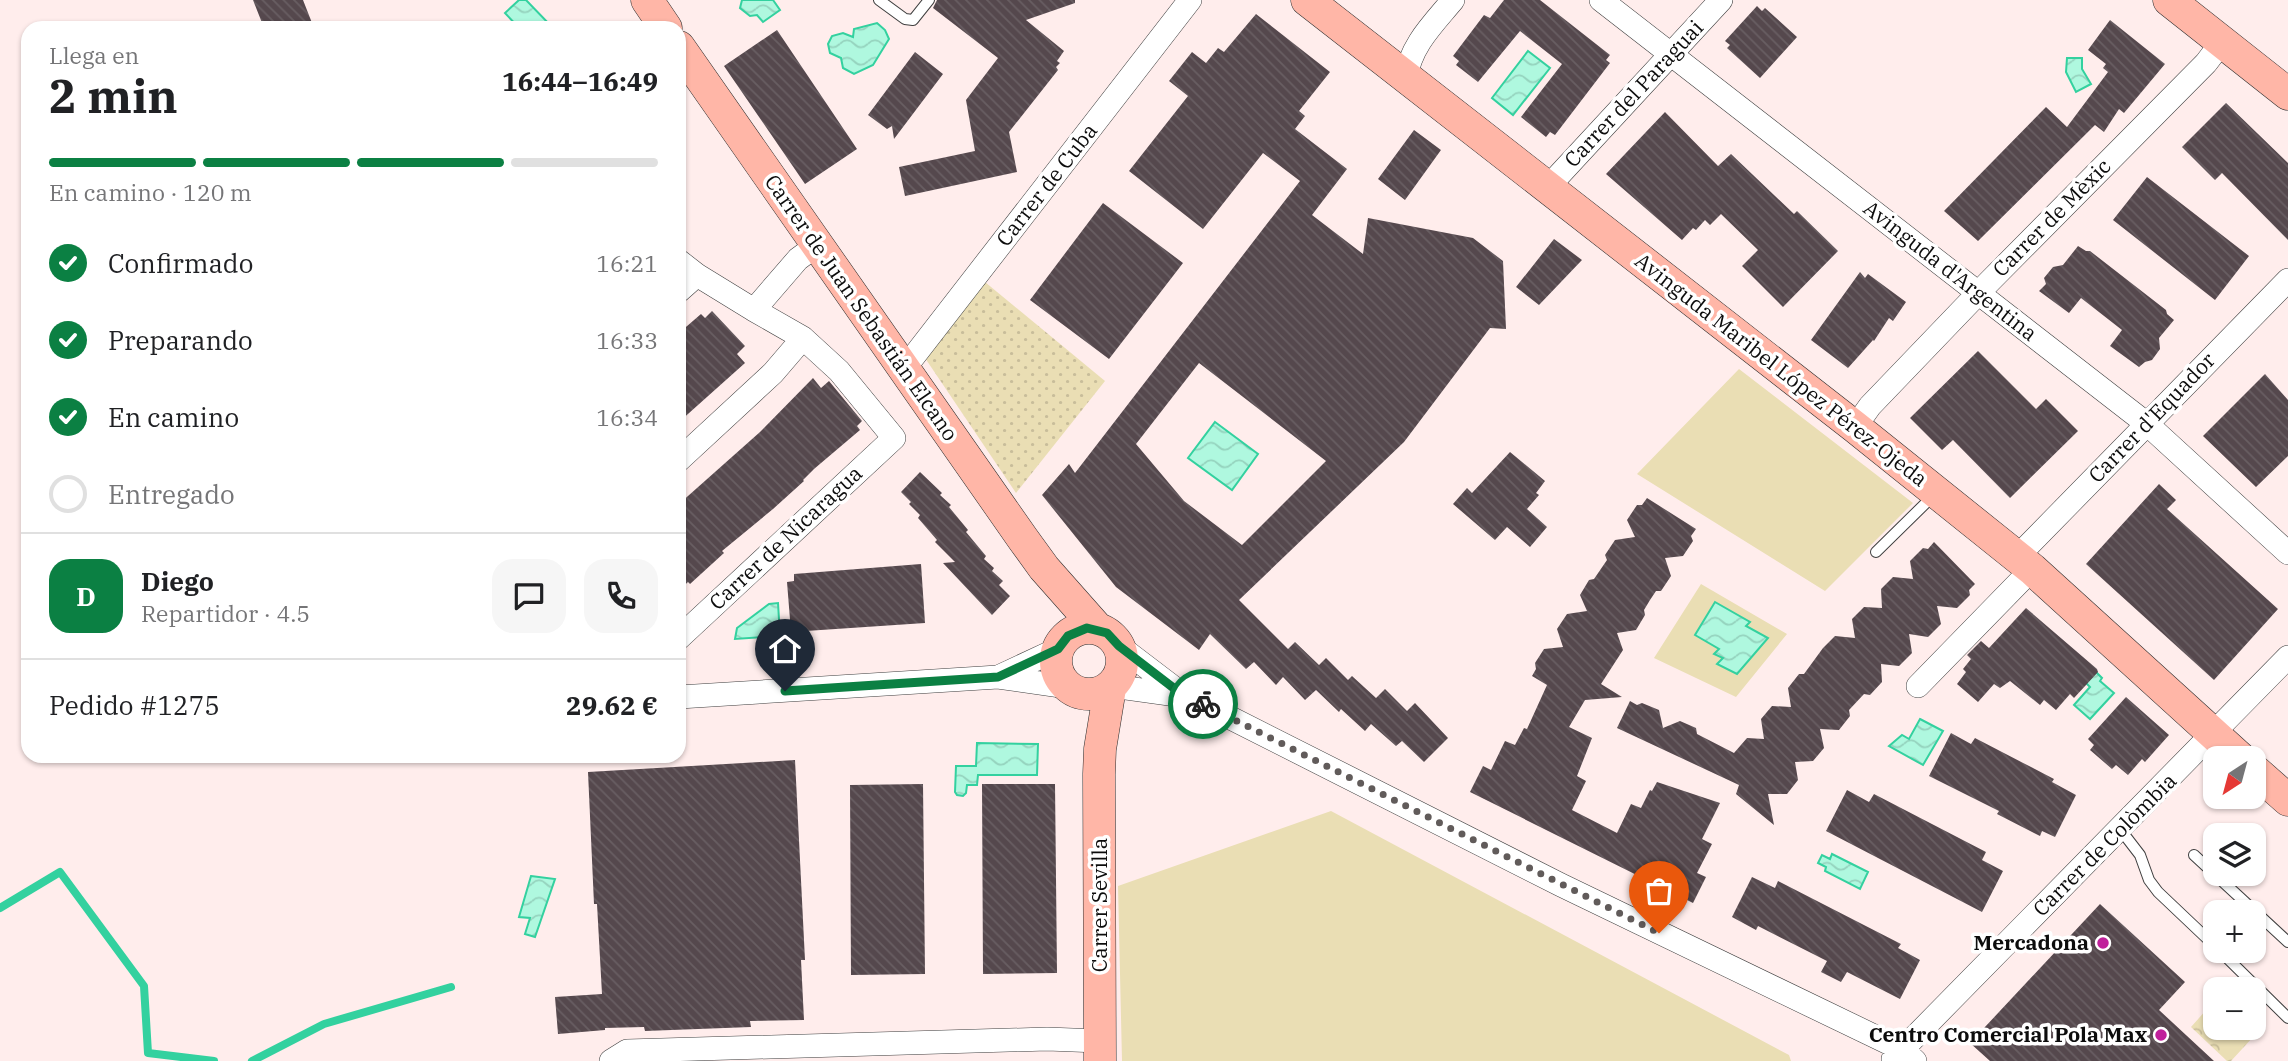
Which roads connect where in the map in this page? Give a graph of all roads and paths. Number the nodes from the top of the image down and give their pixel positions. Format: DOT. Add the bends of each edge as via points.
graph roads {
  1 [pos="646,0"];
  2 [pos="879,0"];
  3 [pos="929,0"];
  4 [pos="1190,0"];
  5 [pos="1307,0"];
  6 [pos="1453,0"];
  7 [pos="1601,0"];
  8 [pos="1721,0"];
  9 [pos="2169,0"];
  10 [pos="661,21"];
  11 [pos="2222,42"];
  12 [pos="1672,53"];
  13 [pos="686,57"];
  14 [pos="1406,78"];
  15 [pos="2288,94"];
  16 [pos="1548,187"];
  17 [pos="817,245"];
  18 [pos="686,266"];
  19 [pos="697,275"];
  20 [pos="2288,280"];
  21 [pos="686,285"];
  22 [pos="1978,293"];
  23 [pos="754,310"];
  24 [pos="803,338"];
  25 [pos="904,369"];
  26 [pos="2147,424"];
  27 [pos="1855,427"];
  28 [pos="686,454"];
  29 [pos="1937,492"];
  30 [pos="1876,552"];
  31 [pos="2288,553"];
  32 [pos="2025,563"];
  33 [pos="1044,568"];
  34 [pos="686,632"];
  35 [pos="1108,638"];
  36 [pos="1059,647"];
  37 [pos="2288,657"];
  38 [pos="998,677"];
  39 [pos="1918,686"];
  40 [pos="1111,687"];
  41 [pos="1073,690"];
  42 [pos="1184,696"];
  43 [pos="686,697"];
  44 [pos="2214,735"];
  45 [pos="2226,746"];
  46 [pos="1100,749"];
  47 [pos="2266,781"];
  48 [pos="2288,800"];
  49 [pos="2120,829"];
  50 [pos="2194,855"];
  51 [pos="2203,935"];
  52 [pos="2288,942"];
  53 [pos="2231,963"];
  54 [pos="2288,1018"];
  55 [pos="1100,1051"];
  56 [pos="1903,1057"];
  57 [pos="611,1061"];
  1 -- 10 [label="main road"];
  2 -- 3 [label="lane" via="913,20"];
  4 -- 25 [label="street, Carrer de Cuba"];
  5 -- 14 [label="main road, Avinguda Maribel López Pérez-Ojeda"];
  6 -- 14 [label="street" via="1416,46"];
  7 -- 12 [label="street, Avinguda d'Argentina"];
  8 -- 12 [label="street, Carrer del Paraguai"];
  9 -- 11 [label="main road"];
  11 -- 15 [label="main road"];
  11 -- 22 [label="street, Carrer de Mèxic"];
  12 -- 16 [label="street, Carrer del Paraguai"];
  12 -- 22 [label="street, Avinguda d'Argentina"];
  13 -- 17 [label="main road, Carrer de Juan Sebastián Elcano"];
  14 -- 16 [label="main road, Avinguda Maribel López Pérez-Ojeda"];
  16 -- 27 [label="main road, Avinguda Maribel López Pérez-Ojeda"];
  17 -- 23 [label="street" via="798,259"];
  17 -- 25 [label="main road, Carrer de Juan Sebastián Elcano"];
  18 -- 19 [label="street"];
  19 -- 21 [label="street"];
  19 -- 23 [label="street"];
  20 -- 26 [label="street, Carrer d'Equador"];
  22 -- 26 [label="street, Avinguda d'Argentina"];
  22 -- 27 [label="street, Carrer de Mèxic"];
  23 -- 24 [label="street"];
  24 -- 28 [label="street" via="773,373"];
  24 -- 34 [label="street, Carrer de Nicaragua" via="839,370 894,438"];
  25 -- 33 [label="main road, Carrer de Juan Sebastián Elcano"];
  26 -- 31 [label="street, Avinguda d'Argentina"];
  26 -- 32 [label="street, Carrer d'Equador"];
  27 -- 29 [label="main road, Avinguda Maribel López Pérez-Ojeda"];
  29 -- 30 [label="lane"];
  29 -- 32 [label="main road, Avinguda Maribel López Pérez-Ojeda"];
  32 -- 39 [label="street, Carrer d'Equador"];
  32 -- 44 [label="main road, Avinguda Maribel López Pérez-Ojeda"];
  33 -- 35 [label="main road, Carrer de Juan Sebastián Elcano"];
  33 -- 36 [label="main road, Carrer de Juan Sebastián Elcano"];
  35 -- 36 [label="main road" via="1087,628 1068,636"];
  35 -- 40 [label="main road" via="1122,657 1119,677"];
  35 -- 42 [label="street, Carrer de Juan Sebastián Elcano"];
  36 -- 38 [label="street"];
  36 -- 41 [label="main road" via="1057,669"];
  37 -- 44 [label="street, Carrer de Colòmbia"];
  38 -- 41 [label="street"];
  38 -- 43 [label="street"];
  40 -- 41 [label="main road" via="1094,694"];
  40 -- 42 [label="street, Carrer de Juan Sebastián Elcano"];
  40 -- 46 [label="main road, Carrer Sevilla"];
  41 -- 46 [label="main road, Carrer Sevilla"];
  42 -- 56 [label="street, Carrer de Juan Sebastián Elcano"];
  44 -- 45 [label="main road, Avinguda Maribel López Pérez-Ojeda"];
  44 -- 49 [label="street, Carrer de Colòmbia"];
  46 -- 55 [label="main road, Carrer Sevilla"];
  47 -- 48 [label="main road"];
  49 -- 51 [label="lane" via="2140,855 2158,892"];
  49 -- 56 [label="street, Carrer de Colòmbia"];
  50 -- 52 [label="lane"];
  53 -- 54 [label="lane"];
  55 -- 57 [label="street" via="1047,1039 627,1051"];
}
